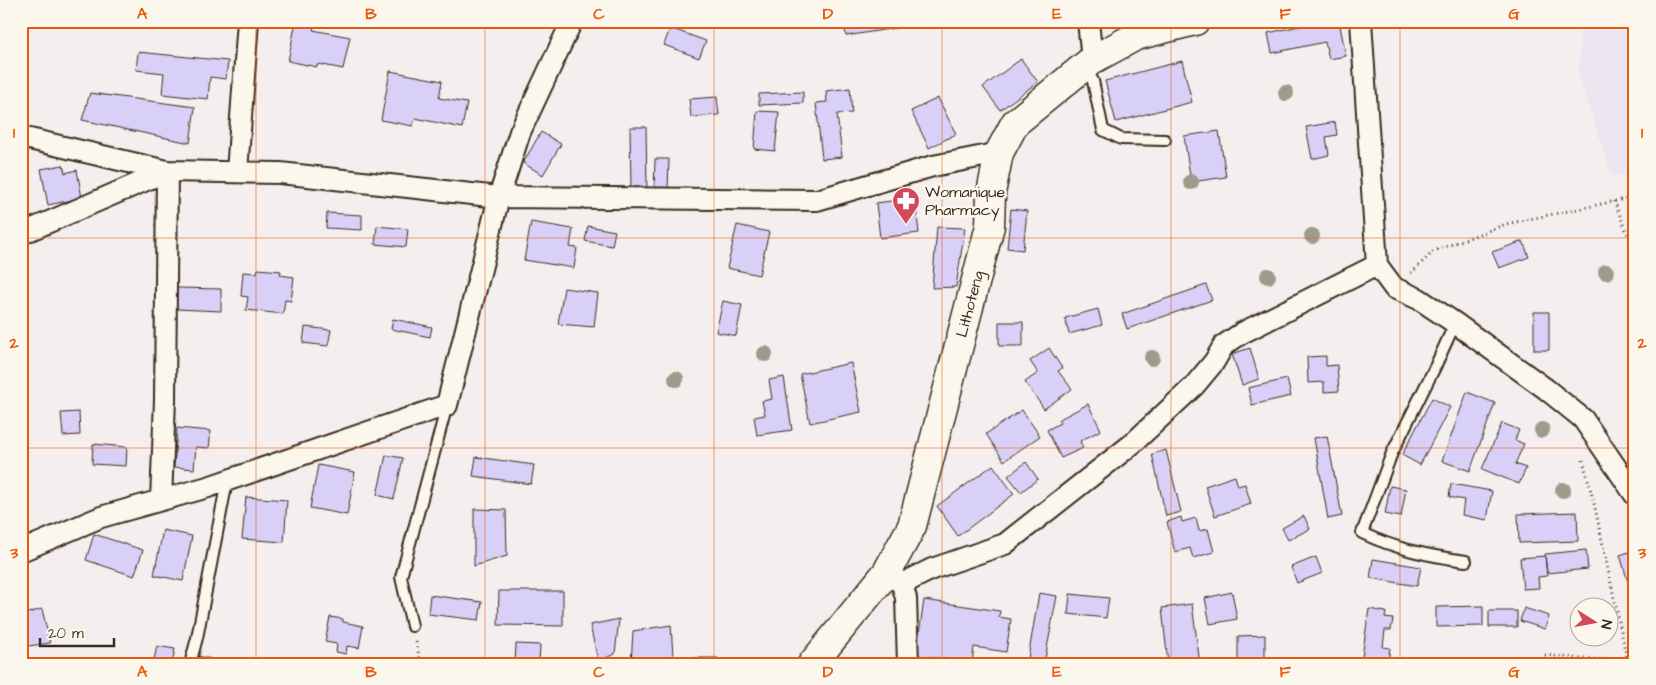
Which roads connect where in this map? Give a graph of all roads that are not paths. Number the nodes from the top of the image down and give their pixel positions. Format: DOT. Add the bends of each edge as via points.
graph roads {
  1 [pos="248,21"];
  2 [pos="572,21"];
  3 [pos="1088,21"];
  4 [pos="1195,21"];
  5 [pos="1361,21"];
  6 [pos="1088,63"];
  7 [pos="21,138"];
  8 [pos="1165,140"];
  9 [pos="999,153"];
  10 [pos="168,171"];
  11 [pos="237,172"];
  12 [pos="499,197"];
  13 [pos="21,234"];
  14 [pos="1377,265"];
  15 [pos="1454,323"];
  16 [pos="447,406"];
  17 [pos="228,481"];
  18 [pos="1635,495"];
  19 [pos="161,500"];
  20 [pos="21,551"];
  21 [pos="1466,561"];
  22 [pos="894,578"];
  23 [pos="412,626"];
  24 [pos="190,664"];
  25 [pos="812,664"];
  26 [pos="908,664"];
  1 -- 11 [label="street"];
  2 -- 12 [label="street" via="520,132"];
  3 -- 6 [label="street"];
  4 -- 6 [label="main road, Lithoteng" via="1136,36"];
  5 -- 14 [label="street"];
  6 -- 8 [label="lane" via="1104,130 1121,139"];
  6 -- 9 [label="main road, Lithoteng" via="1015,123"];
  7 -- 10 [label="street"];
  9 -- 12 [label="street" via="933,166 817,200"];
  9 -- 22 [label="main road, Lithoteng" via="991,193 990,226 912,526"];
  10 -- 11 [label="street"];
  10 -- 13 [label="street"];
  10 -- 19 [label="street"];
  11 -- 12 [label="street" via="280,173"];
  12 -- 16 [label="street"];
  14 -- 15 [label="street" via="1394,288 1419,299"];
  14 -- 22 [label="street" via="1224,345 1194,386 1132,444 1006,544"];
  15 -- 18 [label="street" via="1583,419"];
  15 -- 21 [label="lane" via="1392,453 1362,533 1422,554"];
  16 -- 17 [label="street"];
  16 -- 23 [label="lane" via="401,578"];
  17 -- 19 [label="street"];
  17 -- 24 [label="lane"];
  19 -- 20 [label="street" via="101,517"];
  22 -- 25 [label="main road, Lithoteng"];
  22 -- 26 [label="street" via="906,598"];
}
